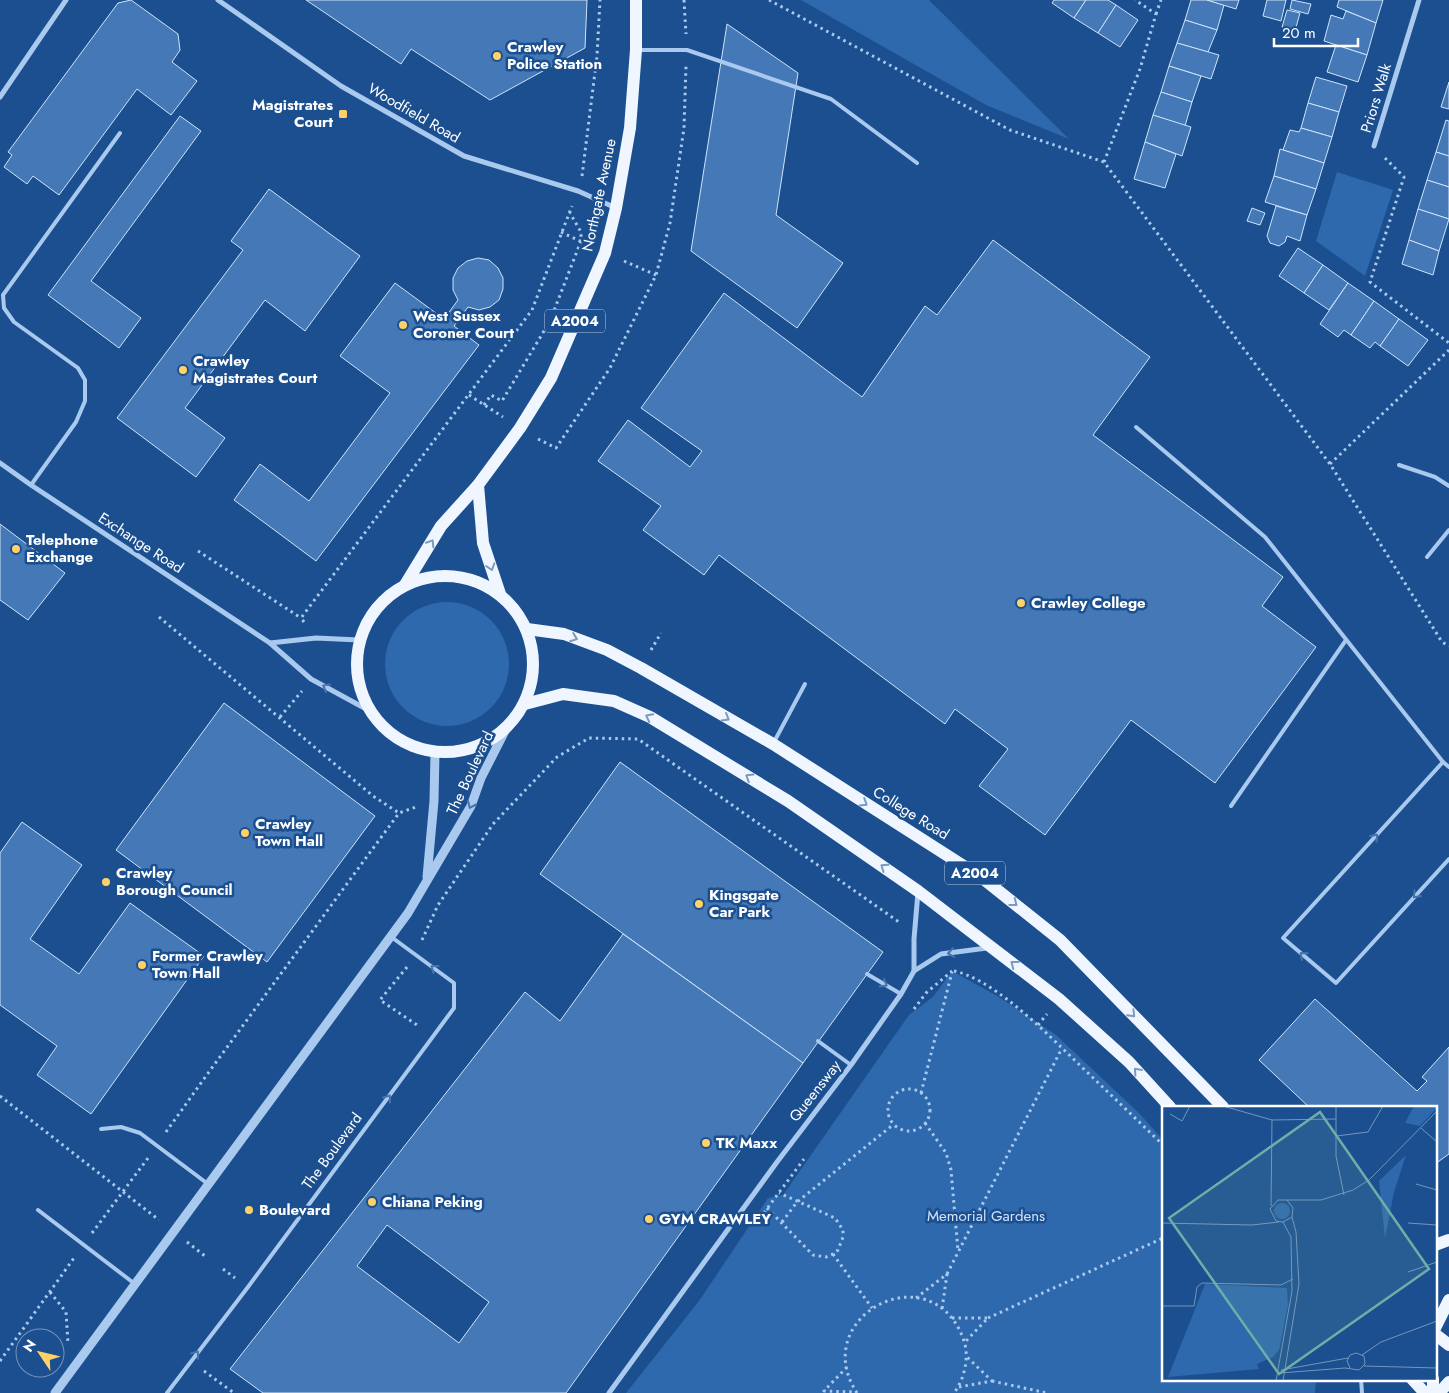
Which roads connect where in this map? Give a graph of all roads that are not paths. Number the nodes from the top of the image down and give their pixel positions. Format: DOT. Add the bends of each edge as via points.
graph roads {
  1 [pos="66,0"];
  2 [pos="218,0"];
  3 [pos="636,0"];
  4 [pos="1420,0"];
  5 [pos="636,50"];
  6 [pos="0,97"];
  7 [pos="120,133"];
  8 [pos="1374,146"];
  9 [pos="917,164"];
  10 [pos="616,208"];
  11 [pos="1136,427"];
  12 [pos="0,463"];
  13 [pos="1399,465"];
  14 [pos="30,485"];
  15 [pos="478,485"];
  16 [pos="1449,486"];
  17 [pos="1449,530"];
  18 [pos="1428,557"];
  19 [pos="405,585"];
  20 [pos="500,594"];
  21 [pos="527,629"];
  22 [pos="359,640"];
  23 [pos="1346,640"];
  24 [pos="270,643"];
  25 [pos="805,684"];
  26 [pos="524,704"];
  27 [pos="368,710"];
  28 [pos="506,729"];
  29 [pos="772,744"];
  30 [pos="435,753"];
  31 [pos="1443,762"];
  32 [pos="1449,767"];
  33 [pos="1230,806"];
  34 [pos="1449,859"];
  35 [pos="427,879"];
  36 [pos="918,891"];
  37 [pos="390,936"];
  38 [pos="992,947"];
  39 [pos="914,972"];
  40 [pos="867,974"];
  41 [pos="901,994"];
  42 [pos="818,1041"];
  43 [pos="851,1065"];
  44 [pos="1169,1106"];
  45 [pos="1222,1106"];
  46 [pos="101,1129"];
  47 [pos="209,1185"];
  48 [pos="38,1210"];
  49 [pos="1449,1240"];
  50 [pos="1436,1246"];
  51 [pos="135,1284"];
  52 [pos="1449,1300"];
  53 [pos="1436,1326"];
  54 [pos="1436,1335"];
  55 [pos="1449,1345"];
  56 [pos="1361,1380"];
  57 [pos="1413,1380"];
  58 [pos="1433,1380"];
  59 [pos="1449,1382"];
  60 [pos="55,1393"];
  61 [pos="167,1393"];
  62 [pos="609,1393"];
  63 [pos="1362,1393"];
  64 [pos="1425,1393"];
  65 [pos="1433,1393"];
  66 [pos="1439,1393"];
  1 -- 6 [label="street"];
  2 -- 10 [label="street, Woodfield Road" via="341,86 464,156 578,191"];
  3 -- 5 [label="main road, Northgate Avenue / A2004"];
  4 -- 8 [label="street, Priors Walk"];
  5 -- 9 [label="lane" via="687,50 831,99"];
  5 -- 10 [label="main road, Northgate Avenue / A2004" via="630,128"];
  7 -- 14 [label="lane" via="3,295 4,308 14,322 78,368 86,380 84,401 76,422"];
  10 -- 15 [label="main road, Northgate Avenue / A2004" via="605,253 550,378 520,428"];
  11 -- 23 [label="lane" via="1265,537"];
  12 -- 14 [label="street, Exchange Road"];
  13 -- 16 [label="lane" via="1435,477"];
  14 -- 24 [label="street, Exchange Road"];
  19 -- 15 [label="main road, Northgate Avenue / A2004, one-way" via="441,526"];
  15 -- 20 [label="main road, one-way" via="483,543"];
  17 -- 18 [label="lane"];
  19 -- 20 [label="main road" via="434,576 457,576 480,582"];
  19 -- 22 [label="main road" via="381,602"];
  20 -- 21 [label="main road" via="516,610"];
  21 -- 26 [label="main road" via="533,654 533,679"];
  21 -- 29 [label="main road, College Road / A2004, one-way" via="564,634 607,650"];
  22 -- 24 [label="street" via="316,638"];
  22 -- 27 [label="main road" via="358,684"];
  23 -- 31 [label="lane"];
  23 -- 33 [label="lane"];
  27 -- 24 [label="street, Exchange Road, one-way" via="311,679"];
  25 -- 29 [label="lane"];
  26 -- 28 [label="main road"];
  36 -- 26 [label="main road, A2004, one-way" via="788,801 650,716 614,701 563,694"];
  27 -- 30 [label="main road" via="387,732 409,746"];
  28 -- 30 [label="main road" via="485,744 461,752"];
  28 -- 35 [label="street, The Boulevard, one-way" via="481,778 472,806"];
  29 -- 45 [label="main road, College Road / A2004, one-way" via="981,877 1060,940"];
  30 -- 35 [label="street, The Boulevard"];
  31 -- 32 [label="lane"];
  34 -- 31 [label="lane, one-way" via="1336,983 1283,938"];
  35 -- 37 [label="street, The Boulevard" via="408,913"];
  36 -- 38 [label="main road, A2004"];
  36 -- 39 [label="street"];
  37 -- 47 [label="street, The Boulevard"];
  61 -- 37 [label="lane, The Boulevard, one-way" via="454,1008 454,983"];
  38 -- 39 [label="street, Queensway, one-way" via="941,954"];
  44 -- 38 [label="main road, A2004, one-way" via="1115,1049 1059,999"];
  39 -- 41 [label="street, Queensway"];
  40 -- 41 [label="lane, one-way"];
  41 -- 43 [label="street, Queensway"];
  42 -- 43 [label="lane"];
  43 -- 62 [label="street, Queensway"];
  46 -- 47 [label="lane" via="121,1127 140,1133"];
  47 -- 51 [label="street, The Boulevard"];
  48 -- 51 [label="lane"];
  49 -- 50 [label="main road"];
  51 -- 60 [label="street, The Boulevard"];
  52 -- 53 [label="main road"];
  54 -- 55 [label="main road"];
  56 -- 63 [label="lane"];
  57 -- 64 [label="main road"];
  58 -- 65 [label="main road"];
  59 -- 66 [label="main road"];
}
